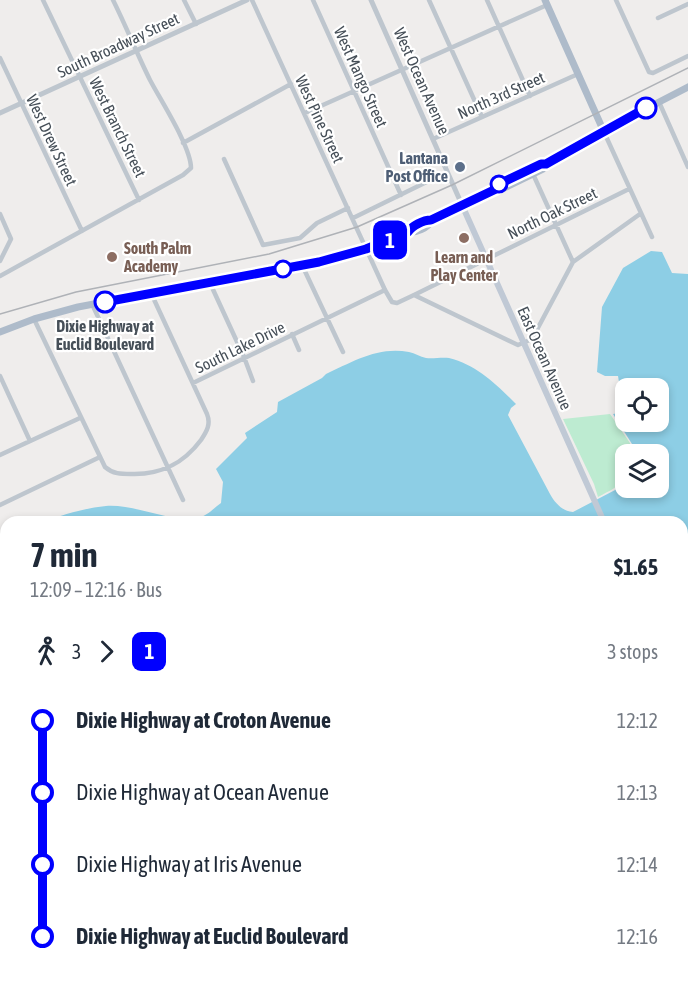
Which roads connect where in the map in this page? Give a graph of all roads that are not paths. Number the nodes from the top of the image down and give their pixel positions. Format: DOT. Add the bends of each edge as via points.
graph roads {
  1 [pos="43,0"];
  2 [pos="113,0"];
  3 [pos="184,0"];
  4 [pos="247,0"];
  5 [pos="252,0"];
  6 [pos="313,0"];
  7 [pos="371,0"];
  8 [pos="429,0"];
  9 [pos="487,0"];
  10 [pos="616,0"];
  11 [pos="546,3"];
  12 [pos="688,4"];
  13 [pos="658,18"];
  14 [pos="196,24"];
  15 [pos="499,27"];
  16 [pos="451,48"];
  17 [pos="137,50"];
  18 [pos="688,56"];
  19 [pos="0,58"];
  20 [pos="402,70"];
  21 [pos="578,74"];
  22 [pos="80,77"];
  23 [pos="291,84"];
  24 [pos="688,87"];
  25 [pos="354,91"];
  26 [pos="530,96"];
  27 [pos="659,102"];
  28 [pos="21,104"];
  29 [pos="0,113"];
  30 [pos="305,113"];
  31 [pos="482,117"];
  32 [pos="604,132"];
  33 [pos="433,139"];
  34 [pos="183,144"];
  35 [pos="224,159"];
  36 [pos="546,164"];
  37 [pos="688,167"];
  38 [pos="447,172"];
  39 [pos="533,174"];
  40 [pos="496,189"];
  41 [pos="629,189"];
  42 [pos="401,195"];
  43 [pos="139,200"];
  44 [pos="462,205"];
  45 [pos="348,208"];
  46 [pos="0,214"];
  47 [pos="640,214"];
  48 [pos="353,218"];
  49 [pos="556,225"];
  50 [pos="82,231"];
  51 [pos="652,237"];
  52 [pos="366,249"];
  53 [pos="486,259"];
  54 [pos="0,261"];
  55 [pos="573,262"];
  56 [pos="302,265"];
  57 [pos="0,276"];
  58 [pos="210,283"];
  59 [pos="385,290"];
  60 [pos="151,293"];
  61 [pos="414,295"];
  62 [pos="92,304"];
  63 [pos="327,317"];
  64 [pos="34,319"];
  65 [pos="0,332"];
  66 [pos="291,334"];
  67 [pos="523,343"];
  68 [pos="299,350"];
  69 [pos="343,352"];
  70 [pos="244,357"];
  71 [pos="0,376"];
  72 [pos="253,381"];
  73 [pos="193,383"];
  74 [pos="80,418"];
  75 [pos="30,441"];
  76 [pos="0,455"];
  77 [pos="100,457"];
  78 [pos="168,468"];
  79 [pos="183,500"];
  80 [pos="0,505"];
  81 [pos="600,516"];
  1 -- 22 [label="street, West Branch Street"];
  2 -- 17 [label="street"];
  3 -- 14 [label="street"];
  4 -- 14 [label="street, South Broadway Street"];
  5 -- 23 [label="street, West Pine Street"];
  6 -- 25 [label="street, West Mango Street"];
  7 -- 20 [label="street, West Ocean Avenue"];
  8 -- 16 [label="street"];
  9 -- 15 [label="street"];
  10 -- 18 [label="street" via="650,73"];
  11 -- 15 [label="street"];
  11 -- 21 [label="main road"];
  12 -- 13 [label="street"];
  14 -- 17 [label="street, South Broadway Street"];
  15 -- 16 [label="street"];
  15 -- 26 [label="street"];
  16 -- 20 [label="street"];
  16 -- 31 [label="street"];
  17 -- 22 [label="street, South Broadway Street"];
  17 -- 34 [label="street"];
  19 -- 28 [label="street, West Drew Street"];
  20 -- 25 [label="street"];
  20 -- 33 [label="street, West Ocean Avenue"];
  21 -- 26 [label="street, North 3rd Street"];
  21 -- 32 [label="main road"];
  22 -- 28 [label="street, South Broadway Street"];
  22 -- 43 [label="street, West Branch Street"];
  23 -- 30 [label="street, West Pine Street"];
  23 -- 34 [label="street"];
  24 -- 27 [label="main road"];
  25 -- 30 [label="street"];
  25 -- 42 [label="street, West Mango Street"];
  26 -- 31 [label="street, North 3rd Street"];
  27 -- 32 [label="main road"];
  27 -- 37 [label="street"];
  28 -- 29 [label="street, South Broadway Street"];
  28 -- 50 [label="street, West Drew Street"];
  30 -- 45 [label="street, West Pine Street"];
  31 -- 33 [label="street, North 3rd Street"];
  32 -- 36 [label="main road"];
  32 -- 41 [label="street"];
  33 -- 38 [label="street, West Ocean Avenue"];
  34 -- 43 [label="street" via="191,168"];
  35 -- 45 [label="street" via="263,245 297,239 317,223"];
  36 -- 39 [label="main road"];
  36 -- 40 [label="main road" via="499,184"];
  38 -- 42 [label="street"];
  38 -- 44 [label="street, West Ocean Avenue"];
  39 -- 40 [label="main road"];
  39 -- 49 [label="street"];
  40 -- 44 [label="main road"];
  41 -- 47 [label="street"];
  41 -- 49 [label="street, North Oak Street"];
  42 -- 48 [label="street"];
  43 -- 50 [label="street"];
  44 -- 52 [label="main road"];
  44 -- 53 [label="main road, East Ocean Avenue"];
  45 -- 48 [label="street, West Pine Street"];
  46 -- 54 [label="street" via="11,239"];
  47 -- 51 [label="street"];
  47 -- 55 [label="street"];
  48 -- 52 [label="street, West Pine Street"];
  49 -- 53 [label="street, North Oak Street"];
  49 -- 55 [label="street"];
  50 -- 57 [label="street"];
  52 -- 56 [label="main road"];
  52 -- 59 [label="street, West Pine Street"];
  53 -- 61 [label="street, North Oak Street"];
  53 -- 67 [label="main road, East Ocean Avenue"];
  55 -- 67 [label="street" via="532,339"];
  56 -- 58 [label="main road"];
  56 -- 63 [label="street"];
  58 -- 60 [label="main road"];
  58 -- 70 [label="street"];
  59 -- 61 [label="street, North Oak Street" via="397,303"];
  59 -- 63 [label="street, South Lake Drive"];
  60 -- 62 [label="main road"];
  60 -- 73 [label="street"];
  61 -- 67 [label="street" via="518,345"];
  62 -- 64 [label="main road"];
  62 -- 78 [label="street"];
  63 -- 66 [label="street, South Lake Drive"];
  63 -- 69 [label="street"];
  64 -- 65 [label="main road"];
  64 -- 74 [label="street"];
  66 -- 68 [label="street"];
  66 -- 70 [label="street, South Lake Drive"];
  67 -- 81 [label="main road, East Ocean Avenue"];
  70 -- 72 [label="street"];
  70 -- 73 [label="street, South Lake Drive"];
  71 -- 75 [label="street"];
  73 -- 78 [label="street, South Lake Drive" via="209,423 193,451"];
  74 -- 75 [label="street"];
  74 -- 77 [label="street"];
  75 -- 76 [label="street"];
  77 -- 78 [label="street, South Lake Drive" via="110,472 120,474 146,474"];
  77 -- 80 [label="street"];
  78 -- 79 [label="street"];
}
